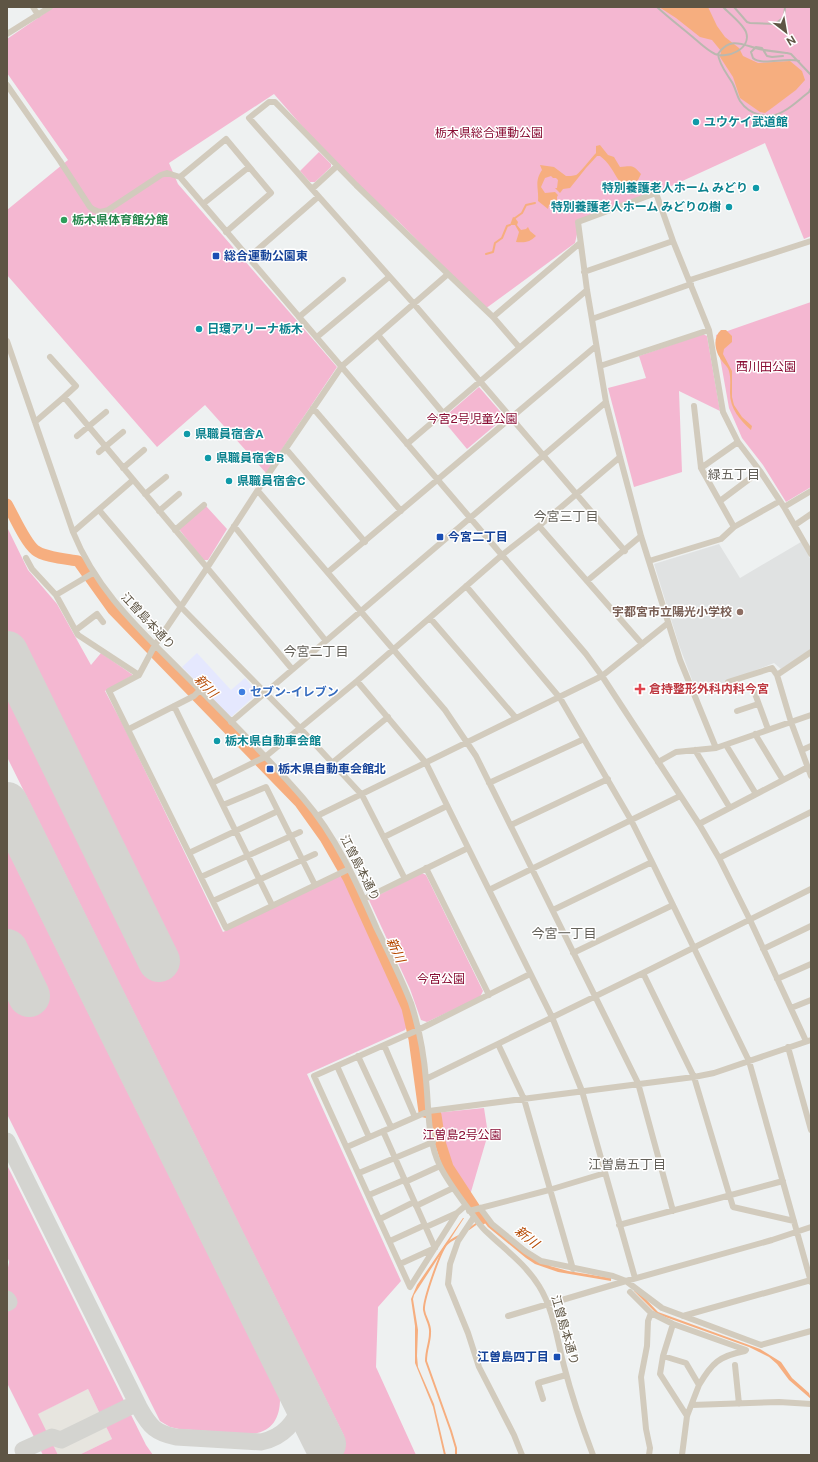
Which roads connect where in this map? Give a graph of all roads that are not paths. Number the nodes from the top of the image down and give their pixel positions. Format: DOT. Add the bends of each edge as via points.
graph roads {
  1 [pos="33,7"];
  2 [pos="50,7"];
  3 [pos="38,15"];
  4 [pos="7,34"];
  5 [pos="7,84"];
  6 [pos="337,166"];
  7 [pos="249,167"];
  8 [pos="180,177"];
  9 [pos="312,190"];
  10 [pos="318,197"];
  11 [pos="203,204"];
  12 [pos="226,232"];
  13 [pos="811,240"];
  14 [pos="673,241"];
  15 [pos="580,243"];
  16 [pos="248,258"];
  17 [pos="584,272"];
  18 [pos="448,274"];
  19 [pos="389,277"];
  20 [pos="343,280"];
  21 [pos="690,282"];
  22 [pos="587,290"];
  23 [pos="414,304"];
  24 [pos="300,317"];
  25 [pos="492,317"];
  26 [pos="592,319"];
  27 [pos="710,330"];
  28 [pos="378,335"];
  29 [pos="317,338"];
  30 [pos="7,341"];
  31 [pos="596,346"];
  32 [pos="518,347"];
  33 [pos="50,357"];
  34 [pos="342,366"];
  35 [pos="600,366"];
  36 [pos="480,382"];
  37 [pos="64,397"];
  38 [pos="606,402"];
  39 [pos="694,406"];
  40 [pos="313,408"];
  41 [pos="106,412"];
  42 [pos="443,413"];
  43 [pos="511,418"];
  44 [pos="35,422"];
  45 [pos="88,427"];
  46 [pos="123,432"];
  47 [pos="77,436"];
  48 [pos="738,442"];
  49 [pos="407,444"];
  50 [pos="105,447"];
  51 [pos="286,448"];
  52 [pos="144,450"];
  53 [pos="99,452"];
  54 [pos="542,456"];
  55 [pos="620,457"];
  56 [pos="123,468"];
  57 [pos="701,468"];
  58 [pos="760,471"];
  59 [pos="166,477"];
  60 [pos="133,480"];
  61 [pos="438,480"];
  62 [pos="258,490"];
  63 [pos="811,491"];
  64 [pos="145,494"];
  65 [pos="179,494"];
  66 [pos="576,494"];
  67 [pos="720,501"];
  68 [pos="780,501"];
  69 [pos="204,505"];
  70 [pos="784,507"];
  71 [pos="99,510"];
  72 [pos="401,510"];
  73 [pos="159,511"];
  74 [pos="811,514"];
  75 [pos="470,518"];
  76 [pos="795,525"];
  77 [pos="234,526"];
  78 [pos="539,526"];
  79 [pos="734,528"];
  80 [pos="175,530"];
  81 [pos="73,532"];
  82 [pos="641,536"];
  83 [pos="365,542"];
  84 [pos="809,546"];
  85 [pos="625,551"];
  86 [pos="811,554"];
  87 [pos="502,555"];
  88 [pos="26,558"];
  89 [pos="649,561"];
  90 [pos="207,568"];
  91 [pos="328,572"];
  92 [pos="93,573"];
  93 [pos="588,581"];
  94 [pos="466,586"];
  95 [pos="56,595"];
  96 [pos="181,607"];
  97 [pos="361,611"];
  98 [pos="430,618"];
  99 [pos="103,622"];
  100 [pos="668,623"];
  101 [pos="76,630"];
  102 [pos="326,640"];
  103 [pos="642,644"];
  104 [pos="155,645"];
  105 [pos="393,649"];
  106 [pos="811,652"];
  107 [pos="292,669"];
  108 [pos="139,674"];
  109 [pos="777,675"];
  110 [pos="602,676"];
  111 [pos="357,681"];
  112 [pos="728,682"];
  113 [pos="200,690"];
  114 [pos="754,692"];
  115 [pos="264,693"];
  116 [pos="560,698"];
  117 [pos="758,704"];
  118 [pos="174,706"];
  119 [pos="737,711"];
  120 [pos="811,715"];
  121 [pos="388,717"];
  122 [pos="516,718"];
  123 [pos="230,722"];
  124 [pos="791,722"];
  125 [pos="300,728"];
  126 [pos="128,729"];
  127 [pos="768,729"];
  128 [pos="755,734"];
  129 [pos="584,739"];
  130 [pos="468,743"];
  131 [pos="726,744"];
  132 [pos="811,746"];
  133 [pos="716,748"];
  134 [pos="695,750"];
  135 [pos="802,750"];
  136 [pos="265,757"];
  137 [pos="658,762"];
  138 [pos="332,763"];
  139 [pos="426,763"];
  140 [pos="808,766"];
  141 [pos="811,776"];
  142 [pos="608,779"];
  143 [pos="783,780"];
  144 [pos="212,783"];
  145 [pos="489,783"];
  146 [pos="756,794"];
  147 [pos="362,795"];
  148 [pos="680,796"];
  149 [pos="223,805"];
  150 [pos="447,806"];
  151 [pos="730,808"];
  152 [pos="278,811"];
  153 [pos="811,812"];
  154 [pos="317,816"];
  155 [pos="631,820"];
  156 [pos="699,824"];
  157 [pos="511,825"];
  158 [pos="236,831"];
  159 [pos="300,832"];
  160 [pos="290,836"];
  161 [pos="384,837"];
  162 [pos="468,848"];
  163 [pos="190,853"];
  164 [pos="316,854"];
  165 [pos="248,856"];
  166 [pos="719,858"];
  167 [pos="302,860"];
  168 [pos="652,862"];
  169 [pos="426,868"];
  170 [pos="349,869"];
  171 [pos="533,869"];
  172 [pos="201,877"];
  173 [pos="405,879"];
  174 [pos="260,880"];
  175 [pos="315,885"];
  176 [pos="811,889"];
  177 [pos="489,890"];
  178 [pos="364,899"];
  179 [pos="213,901"];
  180 [pos="272,905"];
  181 [pos="673,905"];
  182 [pos="553,910"];
  183 [pos="750,920"];
  184 [pos="811,926"];
  185 [pos="695,948"];
  186 [pos="763,949"];
  187 [pos="574,952"];
  188 [pos="811,964"];
  189 [pos="530,974"];
  190 [pos="643,974"];
  191 [pos="777,979"];
  192 [pos="489,995"];
  193 [pos="594,997"];
  194 [pos="811,1000"];
  195 [pos="791,1008"];
  196 [pos="552,1017"];
  197 [pos="418,1030"];
  198 [pos="809,1040"];
  199 [pos="498,1044"];
  200 [pos="384,1045"];
  201 [pos="788,1047"];
  202 [pos="358,1056"];
  203 [pos="749,1061"];
  204 [pos="337,1066"];
  205 [pos="694,1077"];
  206 [pos="426,1079"];
  207 [pos="638,1083"];
  208 [pos="582,1091"];
  209 [pos="524,1099"];
  210 [pos="429,1111"];
  211 [pos="415,1117"];
  212 [pos="391,1127"];
  213 [pos="811,1130"];
  214 [pos="383,1131"];
  215 [pos="369,1137"];
  216 [pos="433,1142"];
  217 [pos="347,1147"];
  218 [pos="394,1157"];
  219 [pos="440,1166"];
  220 [pos="359,1172"];
  221 [pos="605,1174"];
  222 [pos="405,1181"];
  223 [pos="783,1181"];
  224 [pos="452,1188"];
  225 [pos="549,1190"];
  226 [pos="369,1195"];
  227 [pos="728,1196"];
  228 [pos="415,1204"];
  229 [pos="465,1206"];
  230 [pos="480,1208"];
  231 [pos="470,1211"];
  232 [pos="673,1211"];
  233 [pos="457,1213"];
  234 [pos="474,1217"];
  235 [pos="380,1218"];
  236 [pos="794,1221"];
  237 [pos="619,1225"];
  238 [pos="425,1226"];
  239 [pos="811,1227"];
  240 [pos="797,1231"];
  241 [pos="390,1241"];
  242 [pos="435,1248"];
  243 [pos="400,1264"];
  244 [pos="573,1269"];
  245 [pos="635,1278"];
  246 [pos="626,1281"];
  247 [pos="811,1281"];
  248 [pos="630,1292"];
  249 [pos="548,1304"];
  250 [pos="651,1313"];
  251 [pos="508,1316"];
  252 [pos="683,1316"];
  253 [pos="673,1324"];
  254 [pos="811,1331"];
  255 [pos="663,1356"];
  256 [pos="735,1365"];
  257 [pos="566,1375"];
  258 [pos="699,1385"];
  259 [pos="543,1399"];
  260 [pos="739,1404"];
  261 [pos="811,1404"];
  262 [pos="692,1405"];
  263 [pos="687,1416"];
  264 [pos="522,1455"];
  265 [pos="594,1455"];
  266 [pos="649,1455"];
  267 [pos="682,1455"];
  1 -- 3 [label="street"];
  2 -- 3 [label="street"];
  3 -- 4 [label="street"];
  5 -- 8 [label="street" via="90,207 96,212 108,210 161,175 167,173"];
  6 -- 9 [label="street"];
  6 -- 9 [label="street" via="274,102 269,102 249,118"];
  6 -- 18 [label="street"];
  7 -- 8 [label="street" via="226,139"];
  7 -- 11 [label="street"];
  7 -- 12 [label="street" via="271,193"];
  8 -- 11 [label="street"];
  9 -- 10 [label="street"];
  10 -- 16 [label="street"];
  10 -- 19 [label="street"];
  11 -- 12 [label="street"];
  12 -- 16 [label="street"];
  13 -- 21 [label="street"];
  14 -- 15 [label="street" via="656,193 578,222"];
  14 -- 17 [label="street"];
  14 -- 21 [label="street"];
  15 -- 17 [label="street"];
  15 -- 25 [label="street"];
  16 -- 24 [label="street"];
  17 -- 22 [label="street"];
  18 -- 23 [label="street"];
  18 -- 25 [label="street"];
  19 -- 23 [label="street"];
  19 -- 29 [label="street"];
  20 -- 24 [label="street"];
  21 -- 26 [label="street"];
  21 -- 27 [label="street"];
  22 -- 26 [label="street"];
  22 -- 32 [label="street"];
  23 -- 28 [label="street"];
  23 -- 36 [label="street"];
  24 -- 29 [label="street"];
  25 -- 32 [label="street"];
  26 -- 31 [label="street"];
  27 -- 35 [label="street"];
  27 -- 48 [label="street" via="723,412"];
  28 -- 34 [label="street"];
  28 -- 42 [label="street"];
  29 -- 34 [label="street"];
  30 -- 44 [label="street, 江曽島本通り"];
  31 -- 35 [label="street"];
  31 -- 43 [label="street"];
  32 -- 36 [label="street"];
  33 -- 37 [label="street" via="76,386"];
  34 -- 40 [label="street"];
  34 -- 49 [label="street"];
  35 -- 38 [label="street"];
  36 -- 42 [label="street"];
  36 -- 43 [label="street"];
  37 -- 44 [label="street"];
  37 -- 45 [label="street"];
  38 -- 54 [label="street"];
  38 -- 55 [label="street"];
  39 -- 57 [label="street"];
  40 -- 51 [label="street"];
  40 -- 72 [label="street"];
  41 -- 45 [label="street"];
  42 -- 49 [label="street"];
  43 -- 54 [label="street"];
  43 -- 61 [label="street"];
  44 -- 81 [label="street, 江曽島本通り"];
  45 -- 47 [label="street"];
  45 -- 50 [label="street"];
  46 -- 50 [label="street"];
  48 -- 57 [label="street"];
  48 -- 58 [label="street"];
  49 -- 61 [label="street"];
  50 -- 53 [label="street"];
  50 -- 56 [label="street"];
  51 -- 62 [label="street"];
  51 -- 83 [label="street"];
  52 -- 56 [label="street"];
  54 -- 66 [label="street"];
  54 -- 75 [label="street"];
  55 -- 66 [label="street"];
  55 -- 82 [label="street"];
  56 -- 60 [label="street"];
  57 -- 67 [label="street"];
  58 -- 67 [label="street"];
  58 -- 68 [label="street"];
  59 -- 64 [label="street"];
  60 -- 64 [label="street"];
  60 -- 71 [label="street"];
  61 -- 72 [label="street"];
  61 -- 75 [label="street"];
  62 -- 77 [label="street"];
  62 -- 91 [label="street"];
  63 -- 70 [label="street"];
  64 -- 73 [label="street"];
  65 -- 73 [label="street"];
  66 -- 78 [label="street"];
  66 -- 85 [label="street"];
  67 -- 79 [label="street"];
  68 -- 70 [label="street"];
  68 -- 79 [label="street"];
  69 -- 80 [label="street"];
  70 -- 76 [label="street"];
  71 -- 81 [label="street"];
  71 -- 96 [label="street"];
  72 -- 83 [label="street"];
  73 -- 80 [label="street"];
  74 -- 76 [label="street"];
  75 -- 87 [label="street"];
  75 -- 97 [label="street"];
  76 -- 84 [label="street"];
  77 -- 90 [label="street"];
  77 -- 102 [label="street"];
  78 -- 87 [label="street"];
  78 -- 93 [label="street"];
  79 -- 89 [label="street" via="721,539"];
  80 -- 90 [label="street"];
  81 -- 92 [label="street, 江曽島本通り"];
  82 -- 85 [label="street"];
  82 -- 89 [label="street"];
  83 -- 91 [label="street"];
  84 -- 86 [label="street"];
  85 -- 93 [label="street"];
  87 -- 94 [label="street"];
  87 -- 110 [label="street"];
  88 -- 95 [label="street" via="32,569"];
  89 -- 100 [label="street"];
  90 -- 96 [label="street"];
  90 -- 107 [label="street"];
  91 -- 97 [label="street"];
  92 -- 95 [label="street"];
  92 -- 104 [label="street, 江曽島本通り" via="117,605"];
  93 -- 103 [label="street"];
  94 -- 98 [label="street"];
  94 -- 116 [label="street"];
  95 -- 101 [label="street"];
  96 -- 104 [label="street"];
  96 -- 115 [label="street"];
  97 -- 102 [label="street"];
  97 -- 105 [label="street"];
  98 -- 105 [label="street"];
  98 -- 122 [label="street"];
  99 -- 101 [label="street" via="97,614"];
  100 -- 103 [label="street"];
  100 -- 133 [label="street" via="680,660"];
  101 -- 108 [label="street" via="78,635"];
  102 -- 107 [label="street"];
  103 -- 110 [label="street"];
  104 -- 108 [label="street"];
  104 -- 113 [label="street, 江曽島本通り"];
  105 -- 111 [label="street"];
  105 -- 130 [label="street" via="445,710"];
  106 -- 109 [label="street"];
  107 -- 115 [label="street"];
  108 -- 126 [label="street" via="109,690"];
  109 -- 112 [label="street" via="772,668"];
  109 -- 124 [label="street"];
  110 -- 116 [label="street"];
  110 -- 137 [label="street"];
  111 -- 121 [label="street"];
  111 -- 125 [label="street"];
  113 -- 118 [label="street"];
  113 -- 123 [label="street, 江曽島本通り"];
  114 -- 117 [label="street"];
  115 -- 123 [label="street"];
  115 -- 125 [label="street"];
  116 -- 122 [label="street"];
  116 -- 129 [label="street"];
  117 -- 119 [label="street"];
  117 -- 127 [label="street"];
  118 -- 126 [label="street"];
  118 -- 144 [label="street"];
  120 -- 124 [label="street"];
  121 -- 138 [label="street"];
  121 -- 139 [label="street"];
  122 -- 130 [label="street"];
  123 -- 136 [label="street, 江曽島本通り"];
  124 -- 127 [label="street"];
  124 -- 135 [label="street"];
  125 -- 136 [label="street"];
  125 -- 138 [label="street"];
  126 -- 163 [label="street"];
  127 -- 128 [label="street"];
  128 -- 131 [label="street"];
  128 -- 143 [label="street"];
  129 -- 142 [label="street"];
  129 -- 145 [label="street"];
  130 -- 139 [label="street"];
  130 -- 145 [label="street"];
  131 -- 133 [label="street"];
  131 -- 146 [label="street"];
  132 -- 135 [label="street"];
  133 -- 134 [label="street"];
  134 -- 137 [label="street" via="676,752"];
  134 -- 151 [label="street"];
  135 -- 140 [label="street"];
  136 -- 144 [label="street"];
  136 -- 154 [label="street, 江曽島本通り" via="304,798"];
  137 -- 148 [label="street"];
  138 -- 147 [label="street"];
  139 -- 147 [label="street"];
  139 -- 150 [label="street"];
  140 -- 141 [label="street"];
  140 -- 143 [label="street"];
  142 -- 155 [label="street"];
  142 -- 157 [label="street"];
  143 -- 146 [label="street"];
  144 -- 149 [label="street"];
  145 -- 157 [label="street"];
  146 -- 151 [label="street"];
  147 -- 154 [label="street"];
  147 -- 161 [label="street"];
  148 -- 155 [label="street"];
  148 -- 156 [label="street"];
  149 -- 152 [label="street" via="266,787"];
  149 -- 158 [label="street"];
  150 -- 161 [label="street"];
  150 -- 162 [label="street"];
  151 -- 156 [label="street"];
  152 -- 158 [label="street"];
  152 -- 160 [label="street"];
  153 -- 166 [label="street"];
  154 -- 170 [label="street, 江曽島本通り"];
  155 -- 168 [label="street"];
  155 -- 171 [label="street"];
  156 -- 166 [label="street"];
  157 -- 171 [label="street"];
  158 -- 163 [label="street"];
  158 -- 165 [label="street"];
  159 -- 160 [label="street"];
  160 -- 165 [label="street"];
  160 -- 167 [label="street"];
  161 -- 173 [label="street"];
  162 -- 169 [label="street"];
  162 -- 177 [label="street"];
  163 -- 172 [label="street"];
  164 -- 167 [label="street"];
  165 -- 172 [label="street"];
  165 -- 174 [label="street"];
  166 -- 183 [label="street"];
  167 -- 174 [label="street"];
  167 -- 175 [label="street"];
  168 -- 181 [label="street"];
  168 -- 182 [label="street"];
  169 -- 173 [label="street"];
  169 -- 192 [label="street"];
  170 -- 175 [label="street"];
  170 -- 178 [label="street, 江曽島本通り"];
  171 -- 177 [label="street"];
  171 -- 182 [label="street"];
  172 -- 179 [label="street"];
  173 -- 178 [label="street"];
  174 -- 179 [label="street"];
  174 -- 180 [label="street"];
  175 -- 180 [label="street"];
  176 -- 183 [label="street"];
  177 -- 189 [label="street"];
  178 -- 197 [label="street, 江曽島本通り" via="408,996"];
  179 -- 180 [label="street" via="226,928"];
  181 -- 185 [label="street"];
  181 -- 187 [label="street"];
  182 -- 187 [label="street"];
  183 -- 185 [label="street"];
  183 -- 186 [label="street"];
  184 -- 186 [label="street"];
  185 -- 190 [label="street"];
  185 -- 203 [label="street"];
  186 -- 191 [label="street"];
  187 -- 193 [label="street"];
  188 -- 191 [label="street"];
  189 -- 192 [label="street"];
  189 -- 196 [label="street"];
  190 -- 193 [label="street"];
  190 -- 205 [label="street"];
  191 -- 195 [label="street"];
  192 -- 197 [label="street"];
  193 -- 196 [label="street"];
  193 -- 207 [label="street"];
  194 -- 195 [label="street"];
  195 -- 198 [label="street"];
  196 -- 199 [label="street"];
  196 -- 208 [label="street"];
  197 -- 200 [label="street"];
  197 -- 206 [label="street, 江曽島本通り"];
  198 -- 201 [label="street"];
  199 -- 206 [label="street"];
  199 -- 209 [label="street"];
  200 -- 202 [label="street"];
  200 -- 211 [label="street"];
  201 -- 203 [label="street"];
  201 -- 213 [label="street"];
  202 -- 204 [label="street"];
  202 -- 212 [label="street"];
  203 -- 205 [label="street"];
  203 -- 223 [label="street"];
  204 -- 215 [label="street"];
  204 -- 217 [label="street" via="314,1076"];
  205 -- 207 [label="street"];
  205 -- 227 [label="street"];
  206 -- 210 [label="street, 江曽島本通り"];
  207 -- 208 [label="street"];
  207 -- 232 [label="street"];
  208 -- 209 [label="street"];
  208 -- 221 [label="street"];
  209 -- 210 [label="street"];
  209 -- 225 [label="street"];
  210 -- 211 [label="street"];
  210 -- 216 [label="street, 江曽島本通り"];
  211 -- 212 [label="street"];
  212 -- 214 [label="street"];
  214 -- 215 [label="street"];
  214 -- 218 [label="street"];
  215 -- 217 [label="street"];
  216 -- 218 [label="street"];
  216 -- 219 [label="street, 江曽島本通り"];
  217 -- 220 [label="street"];
  218 -- 220 [label="street"];
  218 -- 222 [label="street"];
  219 -- 222 [label="street"];
  219 -- 224 [label="street, 江曽島本通り"];
  220 -- 226 [label="street"];
  221 -- 225 [label="street"];
  221 -- 237 [label="street"];
  222 -- 226 [label="street"];
  222 -- 228 [label="street"];
  223 -- 227 [label="street"];
  223 -- 236 [label="street"];
  224 -- 228 [label="street"];
  224 -- 229 [label="street, 江曽島本通り"];
  225 -- 230 [label="street"];
  225 -- 244 [label="street"];
  226 -- 235 [label="street"];
  227 -- 232 [label="street"];
  227 -- 236 [label="street" via="733,1207"];
  228 -- 235 [label="street"];
  228 -- 238 [label="street"];
  229 -- 231 [label="street, 江曽島本通り"];
  229 -- 233 [label="street"];
  230 -- 231 [label="street"];
  230 -- 244 [label="street" via="492,1224 525,1251 541,1261"];
  231 -- 234 [label="street, 江曽島本通り"];
  232 -- 237 [label="street"];
  233 -- 238 [label="street"];
  233 -- 242 [label="street"];
  234 -- 249 [label="street, 江曽島本通り" via="488,1234 530,1272"];
  234 -- 264 [label="street" via="458,1241 450,1264 448,1284 479,1367"];
  235 -- 241 [label="street"];
  236 -- 240 [label="street"];
  237 -- 245 [label="street"];
  238 -- 241 [label="street"];
  238 -- 242 [label="street"];
  239 -- 240 [label="street"];
  240 -- 245 [label="street" via="729,1253"];
  240 -- 247 [label="street"];
  241 -- 243 [label="street"];
  242 -- 243 [label="street"];
  242 -- 243 [label="street" via="410,1287"];
  244 -- 246 [label="street" via="613,1276"];
  245 -- 246 [label="street"];
  246 -- 249 [label="street"];
  246 -- 252 [label="street" via="662,1308"];
  247 -- 252 [label="street"];
  248 -- 250 [label="street"];
  249 -- 251 [label="street"];
  249 -- 257 [label="street, 江曽島本通り"];
  250 -- 253 [label="street"];
  250 -- 266 [label="street" via="642,1377"];
  252 -- 254 [label="street" via="761,1344"];
  253 -- 255 [label="street"];
  253 -- 258 [label="street" via="746,1350 719,1359 708,1370"];
  255 -- 258 [label="street" via="686,1363"];
  255 -- 263 [label="street" via="660,1374"];
  256 -- 260 [label="street"];
  257 -- 259 [label="street" via="538,1383"];
  257 -- 265 [label="street, 江曽島本通り"];
  258 -- 262 [label="street"];
  260 -- 261 [label="street"];
  260 -- 262 [label="street"];
  262 -- 263 [label="street"];
  263 -- 267 [label="street"];
}
